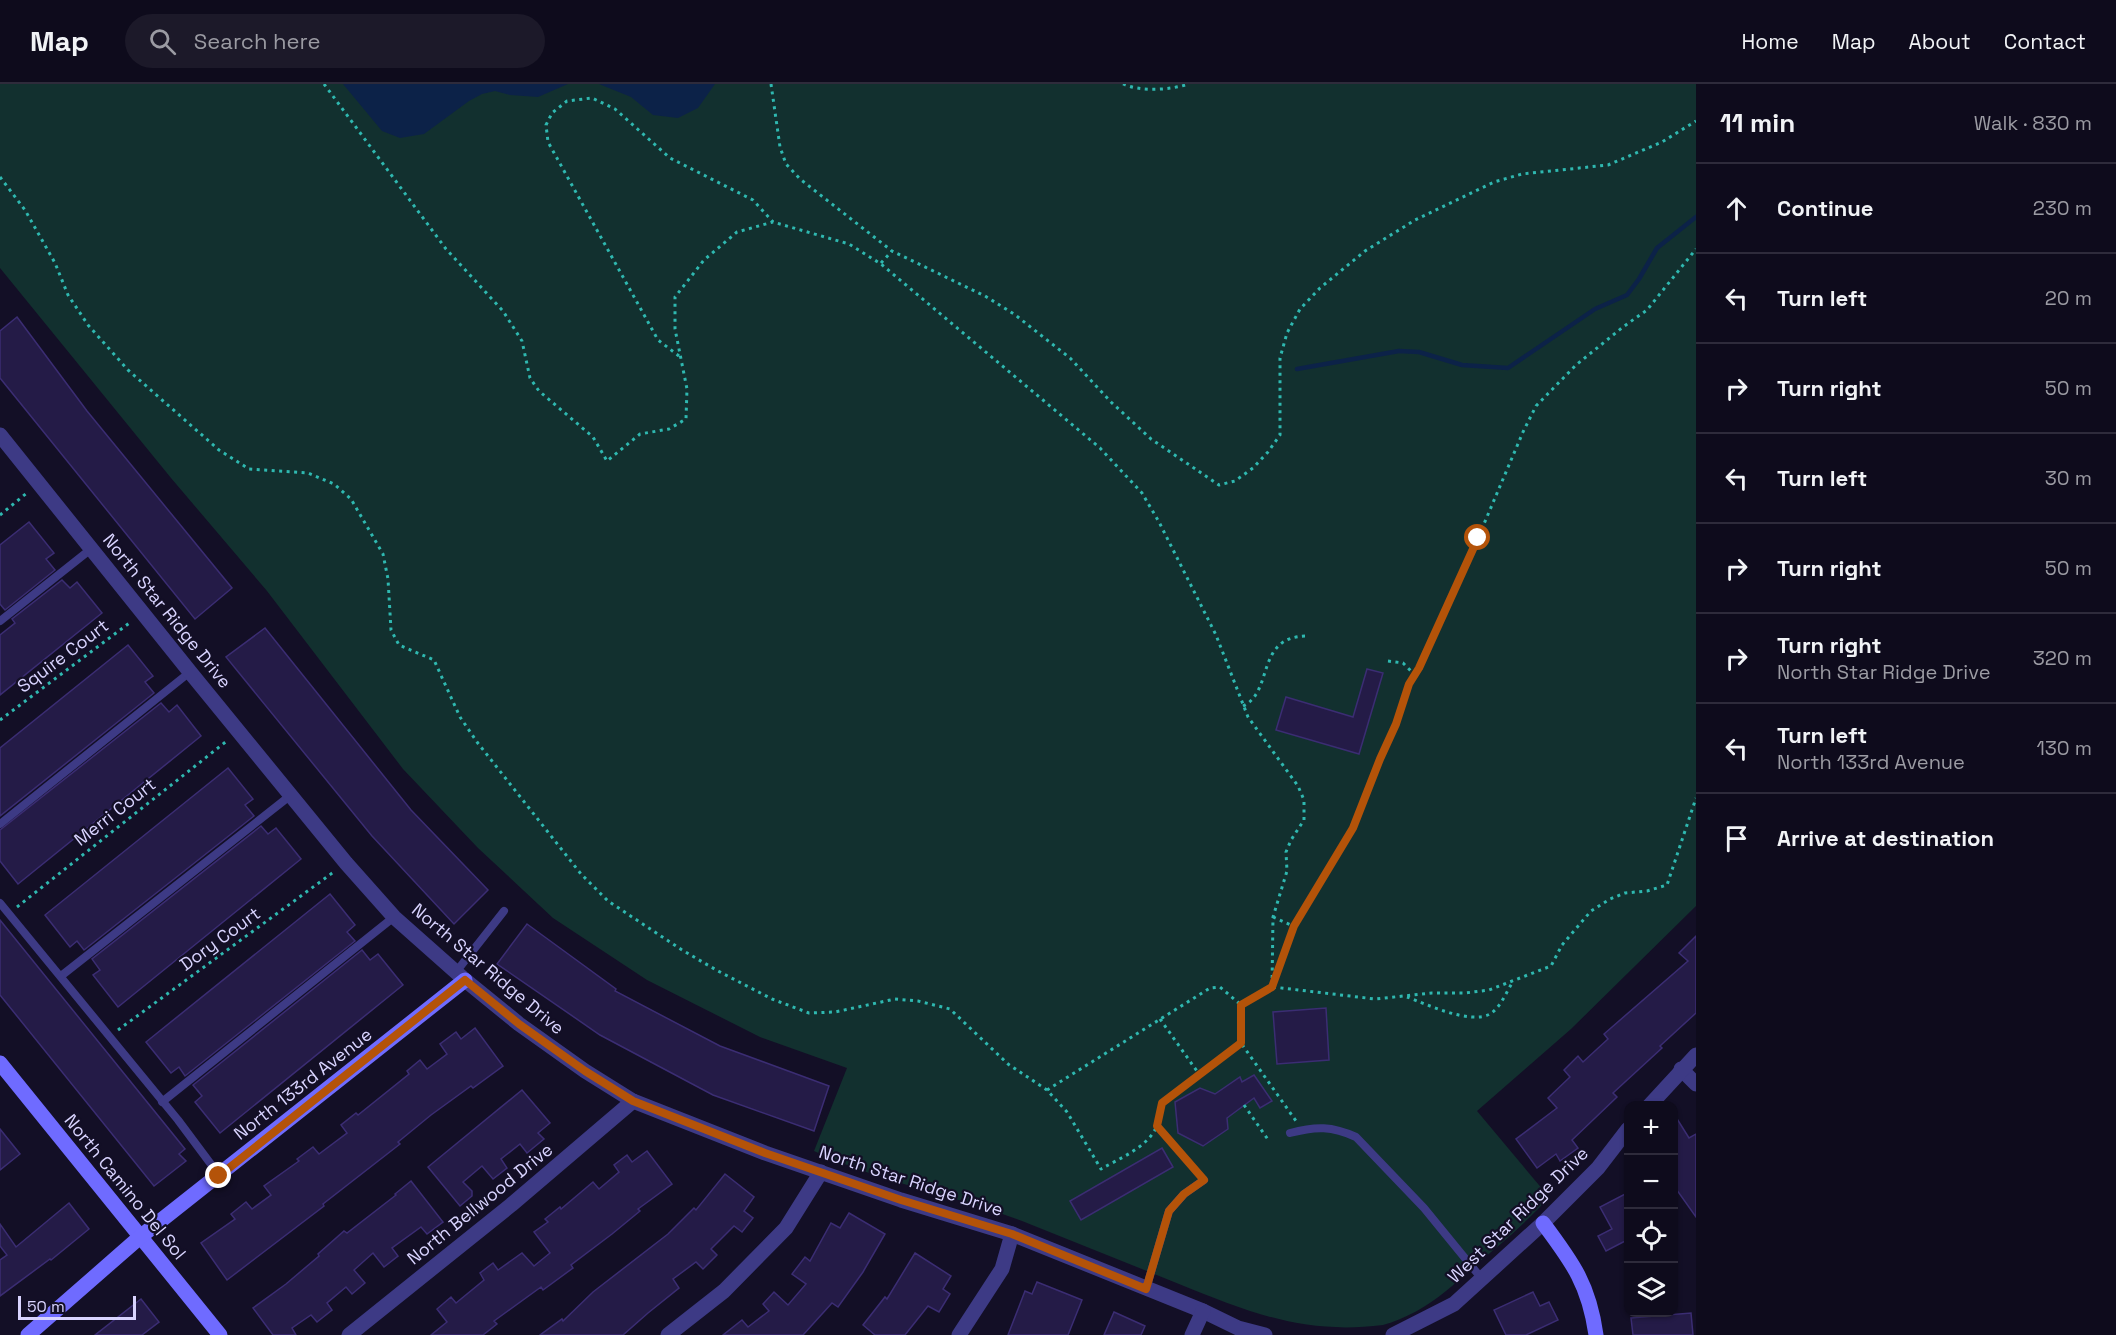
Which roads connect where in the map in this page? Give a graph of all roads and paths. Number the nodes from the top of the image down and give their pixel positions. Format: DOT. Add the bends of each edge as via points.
graph roads {
  1 [pos="324,84"];
  2 [pos="771,84"];
  3 [pos="1123,84"];
  4 [pos="1189,84"];
  5 [pos="1696,121"];
  6 [pos="0,177"];
  7 [pos="773,222"];
  8 [pos="1696,249"];
  9 [pos="892,251"];
  10 [pos="881,264"];
  11 [pos="679,356"];
  12 [pos="0,435"];
  13 [pos="39,483"];
  14 [pos="0,514"];
  15 [pos="91,549"];
  16 [pos="143,613"];
  17 [pos="0,621"];
  18 [pos="1306,636"];
  19 [pos="1388,661"];
  20 [pos="190,672"];
  21 [pos="1415,675"];
  22 [pos="1243,706"];
  23 [pos="0,720"];
  24 [pos="239,732"];
  25 [pos="291,795"];
  26 [pos="1696,798"];
  27 [pos="0,824"];
  28 [pos="346,863"];
  29 [pos="0,903"];
  30 [pos="504,911"];
  31 [pos="9,913"];
  32 [pos="394,917"];
  33 [pos="1273,917"];
  34 [pos="1294,926"];
  35 [pos="61,976"];
  36 [pos="460,976"];
  37 [pos="1513,982"];
  38 [pos="1272,987"];
  39 [pos="1405,996"];
  40 [pos="1241,1005"];
  41 [pos="1160,1019"];
  42 [pos="109,1037"];
  43 [pos="1241,1043"];
  44 [pos="1696,1055"];
  45 [pos="1681,1069"];
  46 [pos="3,1073"];
  47 [pos="1199,1074"];
  48 [pos="1696,1084"];
  49 [pos="1047,1090"];
  50 [pos="633,1101"];
  51 [pos="1653,1101"];
  52 [pos="162,1102"];
  53 [pos="1244,1105"];
  54 [pos="1157,1126"];
  55 [pos="1302,1130"];
  56 [pos="1290,1133"];
  57 [pos="1624,1135"];
  58 [pos="1269,1141"];
  59 [pos="821,1172"];
  60 [pos="219,1176"];
  61 [pos="1204,1180"];
  62 [pos="1543,1223"];
  63 [pos="1012,1234"];
  64 [pos="140,1237"];
  65 [pos="1482,1279"];
  66 [pos="1146,1289"];
  67 [pos="1203,1311"];
  68 [pos="28,1335"];
  69 [pos="220,1335"];
  70 [pos="350,1335"];
  71 [pos="668,1335"];
  72 [pos="959,1335"];
  73 [pos="1192,1335"];
  74 [pos="1265,1335"];
  75 [pos="1393,1335"];
  76 [pos="1596,1335"];
  1 -- 11 [label="path" via="446,249 503,311 522,341 530,378 539,391 593,437 607,460 640,434 669,429 686,419 687,389"];
  2 -- 9 [label="path" via="786,164"];
  3 -- 4 [label="path" via="1144,89"];
  5 -- 9 [label="path" via="1662,142 1608,165 1522,174 1494,182 1415,220 1365,251 1300,309 1287,333 1280,358 1280,435 1252,468 1235,481 1219,485 1151,439 1070,358 1014,314"];
  6 -- 49 [label="path" via="25,210 68,295 88,325 128,370 219,450 249,469 308,473 334,484 351,500 383,554 391,630 399,645 434,660 459,717 477,742 574,866 608,901 718,971 809,1013 835,1012 895,999 918,1000 950,1009 1008,1064"];
  7 -- 10 [label="path" via="849,244"];
  7 -- 11 [label="path" via="737,232 704,260 675,297"];
  7 -- 11 [label="path" via="753,200 670,158 615,109 592,98 567,101 552,113 546,125 548,142 658,340"];
  8 -- 21 [label="path" via="1647,310 1592,352 1536,406"];
  9 -- 10 [label="path"];
  10 -- 22 [label="path" via="1100,448 1142,493 1204,609"];
  12 -- 13 [label="street, North Star Ridge Drive"];
  13 -- 14 [label="path"];
  13 -- 15 [label="street, North Star Ridge Drive"];
  15 -- 16 [label="street, North Star Ridge Drive"];
  15 -- 17 [label="lane"];
  16 -- 20 [label="street, North Star Ridge Drive"];
  16 -- 23 [label="path, Squire Court"];
  18 -- 22 [label="path" via="1292,636 1276,648 1257,692"];
  19 -- 21 [label="path" via="1403,663"];
  20 -- 24 [label="street, North Star Ridge Drive"];
  20 -- 27 [label="lane"];
  21 -- 34 [label="path" via="1353,828"];
  22 -- 33 [label="path" via="1304,800 1304,820 1286,852 1287,871"];
  24 -- 25 [label="street, North Star Ridge Drive"];
  24 -- 31 [label="path, Merri Court"];
  25 -- 28 [label="street, North Star Ridge Drive"];
  25 -- 35 [label="lane"];
  26 -- 37 [label="path" via="1667,885 1625,892 1591,911 1562,945 1551,966"];
  28 -- 32 [label="street, North Star Ridge Drive"];
  28 -- 42 [label="path, Dory Court"];
  29 -- 31 [label="lane"];
  30 -- 36 [label="lane"];
  31 -- 35 [label="lane"];
  32 -- 36 [label="street, North Star Ridge Drive"];
  32 -- 52 [label="lane"];
  33 -- 34 [label="path"];
  33 -- 38 [label="path"];
  34 -- 38 [label="path"];
  35 -- 42 [label="lane"];
  36 -- 50 [label="street, North Star Ridge Drive" via="519,1024"];
  36 -- 60 [label="street, North 133rd Avenue"];
  37 -- 39 [label="path" via="1489,990"];
  37 -- 39 [label="path" via="1489,1015 1453,1014"];
  38 -- 39 [label="path" via="1376,999"];
  38 -- 40 [label="path"];
  40 -- 41 [label="path" via="1215,986"];
  40 -- 43 [label="path"];
  41 -- 47 [label="path"];
  41 -- 49 [label="path"];
  42 -- 52 [label="lane"];
  43 -- 47 [label="path"];
  43 -- 55 [label="path"];
  44 -- 45 [label="street"];
  45 -- 48 [label="street"];
  45 -- 51 [label="street"];
  46 -- 64 [label="street, North Camino Del Sol"];
  47 -- 54 [label="path" via="1162,1103"];
  49 -- 54 [label="path" via="1067,1112 1101,1169 1138,1148"];
  50 -- 59 [label="street, North Star Ridge Drive"];
  50 -- 70 [label="street, North Bellwood Drive"];
  52 -- 60 [label="lane"];
  53 -- 58 [label="path"];
  54 -- 61 [label="path"];
  55 -- 56 [label="lane"];
  55 -- 65 [label="lane" via="1334,1128 1364,1143"];
  57 -- 62 [label="street, West Star Ridge Drive" via="1598,1168"];
  59 -- 63 [label="street, North Star Ridge Drive"];
  59 -- 71 [label="street" via="786,1228 724,1291"];
  60 -- 64 [label="street, North 133rd Avenue"];
  61 -- 66 [label="lane" via="1169,1211"];
  62 -- 65 [label="street, West Star Ridge Drive"];
  62 -- 76 [label="street" via="1583,1282"];
  63 -- 66 [label="street, North Star Ridge Drive"];
  63 -- 72 [label="street" via="1002,1269"];
  64 -- 68 [label="street, North 133rd Avenue"];
  64 -- 69 [label="street, North Camino Del Sol"];
  65 -- 75 [label="street, West Star Ridge Drive" via="1454,1304"];
  66 -- 67 [label="street, North Star Ridge Drive"];
  67 -- 73 [label="street"];
  67 -- 74 [label="street, North Star Ridge Drive" via="1238,1328"];
}
